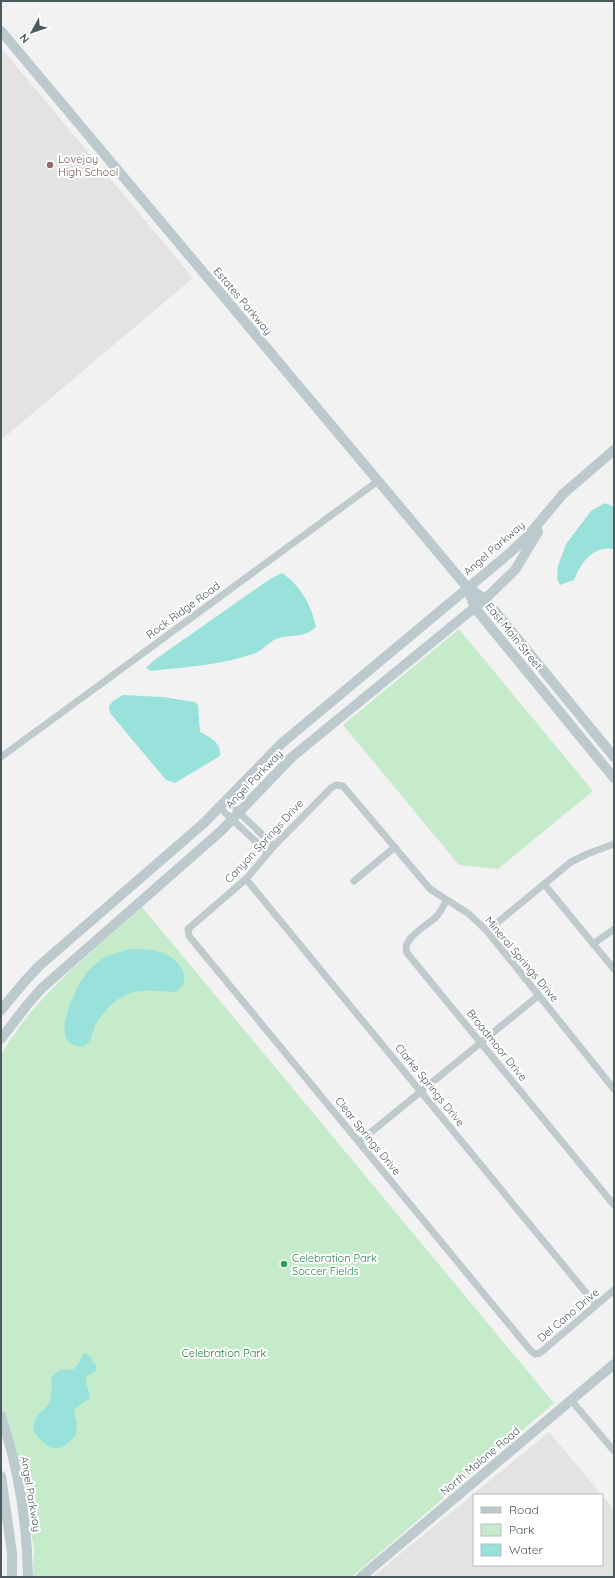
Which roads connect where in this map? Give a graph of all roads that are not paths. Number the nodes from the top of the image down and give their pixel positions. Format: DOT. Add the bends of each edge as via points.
graph roads {
  1 [pos="1,31"];
  2 [pos="614,450"];
  3 [pos="378,481"];
  4 [pos="553,506"];
  5 [pos="467,588"];
  6 [pos="485,599"];
  7 [pos="475,608"];
  8 [pos="525,669"];
  9 [pos="571,704"];
  10 [pos="1,757"];
  11 [pos="614,757"];
  12 [pos="614,778"];
  13 [pos="340,785"];
  14 [pos="224,804"];
  15 [pos="236,816"];
  16 [pos="614,844"];
  17 [pos="274,846"];
  18 [pos="395,847"];
  19 [pos="268,853"];
  20 [pos="246,879"];
  21 [pos="354,881"];
  22 [pos="544,884"];
  23 [pos="446,901"];
  24 [pos="614,929"];
  25 [pos="187,931"];
  26 [pos="487,932"];
  27 [pos="593,944"];
  28 [pos="614,969"];
  29 [pos="538,996"];
  30 [pos="1,1010"];
  31 [pos="1,1039"];
  32 [pos="480,1043"];
  33 [pos="614,1089"];
  34 [pos="421,1092"];
  35 [pos="359,1142"];
  36 [pos="614,1205"];
  37 [pos="614,1290"];
  38 [pos="596,1306"];
  39 [pos="535,1354"];
  40 [pos="614,1364"];
  41 [pos="571,1400"];
  42 [pos="1,1416"];
  43 [pos="614,1451"];
  44 [pos="1,1476"];
  45 [pos="12,1577"];
  46 [pos="28,1577"];
  47 [pos="361,1577"];
  1 -- 3 [label="main road, Estates Parkway"];
  2 -- 4 [label="main road" via="563,494"];
  3 -- 5 [label="main road, Estates Parkway"];
  3 -- 10 [label="street, Rock Ridge Road"];
  4 -- 5 [label="main road, Angel Parkway" via="527,537"];
  4 -- 6 [label="main road, Angel Parkway" via="515,570"];
  5 -- 6 [label="main road, East Main Street"];
  5 -- 7 [label="main road, East Main Street"];
  5 -- 14 [label="main road, Angel Parkway" via="282,743"];
  6 -- 7 [label="main road, Angel Parkway"];
  6 -- 9 [label="main road, East Main Street"];
  7 -- 8 [label="main road, East Main Street"];
  7 -- 15 [label="main road, Angel Parkway" via="292,757"];
  8 -- 9 [label="main road" via="562,704"];
  8 -- 12 [label="main road, East Main Street"];
  9 -- 11 [label="main road, East Main Street"];
  13 -- 17 [label="street, Canyon Springs Drive" via="333,786"];
  13 -- 18 [label="street, Mineral Springs Drive" via="346,788"];
  14 -- 15 [label="street"];
  14 -- 15 [label="street"];
  14 -- 30 [label="main road, Angel Parkway" via="145,876 39,966"];
  15 -- 17 [label="street"];
  15 -- 19 [label="street"];
  15 -- 31 [label="main road, Angel Parkway" via="42,988"];
  16 -- 22 [label="street" via="578,858"];
  17 -- 19 [label="street, Canyon Springs Drive"];
  18 -- 21 [label="street"];
  18 -- 23 [label="street, Mineral Springs Drive" via="430,889"];
  19 -- 20 [label="street, Canyon Springs Drive"];
  20 -- 25 [label="street, Canyon Springs Drive" via="189,926"];
  20 -- 34 [label="street, Clarke Springs Drive"];
  22 -- 26 [label="street"];
  22 -- 27 [label="street"];
  23 -- 26 [label="street, Mineral Springs Drive" via="470,914"];
  23 -- 32 [label="street, Broadmoor Drive" via="436,917 408,940 406,950"];
  24 -- 27 [label="street"];
  25 -- 35 [label="street, Clear Springs Drive" via="188,936"];
  26 -- 29 [label="street, Mineral Springs Drive"];
  27 -- 28 [label="street"];
  29 -- 32 [label="street"];
  29 -- 33 [label="street, Mineral Springs Drive"];
  32 -- 34 [label="street"];
  32 -- 36 [label="street, Broadmoor Drive"];
  34 -- 35 [label="street"];
  34 -- 38 [label="street, Clarke Springs Drive"];
  35 -- 39 [label="street, Clear Springs Drive"];
  37 -- 38 [label="street, Del Cano Drive"];
  38 -- 39 [label="street, Del Cano Drive"];
  40 -- 41 [label="main road, North Malone Road"];
  41 -- 43 [label="street"];
  41 -- 47 [label="main road, North Malone Road"];
  42 -- 46 [label="main road, Angel Parkway" via="15,1462 23,1503 28,1543"];
  44 -- 45 [label="main road" via="11,1546"];
}
